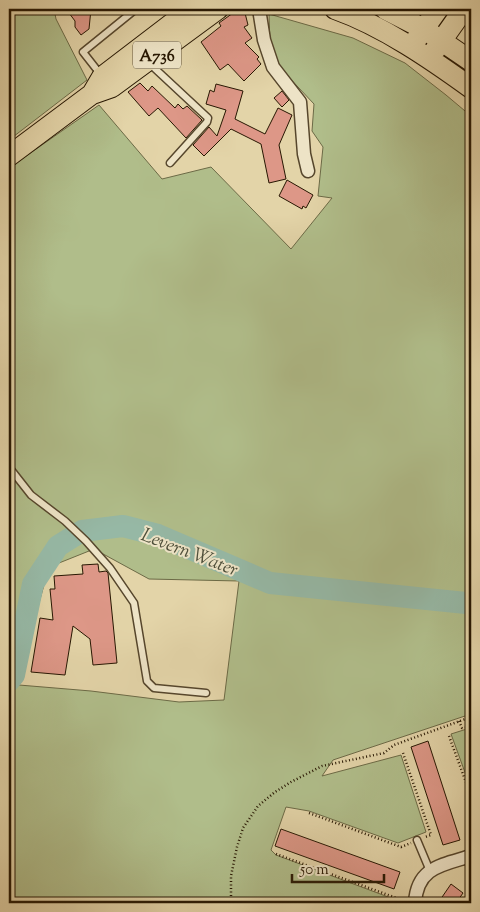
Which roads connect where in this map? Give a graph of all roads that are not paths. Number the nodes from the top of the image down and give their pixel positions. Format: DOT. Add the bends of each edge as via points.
graph roads {
  1 [pos="136,9"];
  2 [pos="191,9"];
  3 [pos="218,9"];
  4 [pos="259,9"];
  5 [pos="335,9"];
  6 [pos="385,9"];
  7 [pos="438,9"];
  8 [pos="464,9"];
  9 [pos="424,29"];
  10 [pos="442,40"];
  11 [pos="411,48"];
  12 [pos="142,56"];
  13 [pos="429,58"];
  14 [pos="471,61"];
  15 [pos="107,82"];
  16 [pos="471,88"];
  17 [pos="9,156"];
  18 [pos="170,163"];
  19 [pos="308,171"];
  20 [pos="9,467"];
  21 [pos="206,693"];
  22 [pos="417,840"];
  23 [pos="471,856"];
  24 [pos="430,871"];
  25 [pos="415,903"];
  1 -- 15 [label="lane" via="82,52"];
  2 -- 12 [label="main road, A736"];
  3 -- 12 [label="main road, A736"];
  4 -- 19 [label="street" via="273,67 300,102"];
  5 -- 11 [label="main road" via="362,20"];
  6 -- 9 [label="main road"];
  7 -- 9 [label="main road"];
  8 -- 10 [label="main road"];
  9 -- 10 [label="main road"];
  9 -- 11 [label="main road"];
  10 -- 13 [label="main road"];
  10 -- 14 [label="main road"];
  11 -- 13 [label="main road"];
  12 -- 15 [label="main road, A736"];
  12 -- 18 [label="lane" via="208,118"];
  13 -- 16 [label="main road"];
  15 -- 17 [label="main road, A736"];
  20 -- 21 [label="lane" via="31,495 86,541 134,603 147,682 154,688"];
  22 -- 24 [label="lane"];
  23 -- 24 [label="street"];
  24 -- 25 [label="street" via="421,880"];
}
